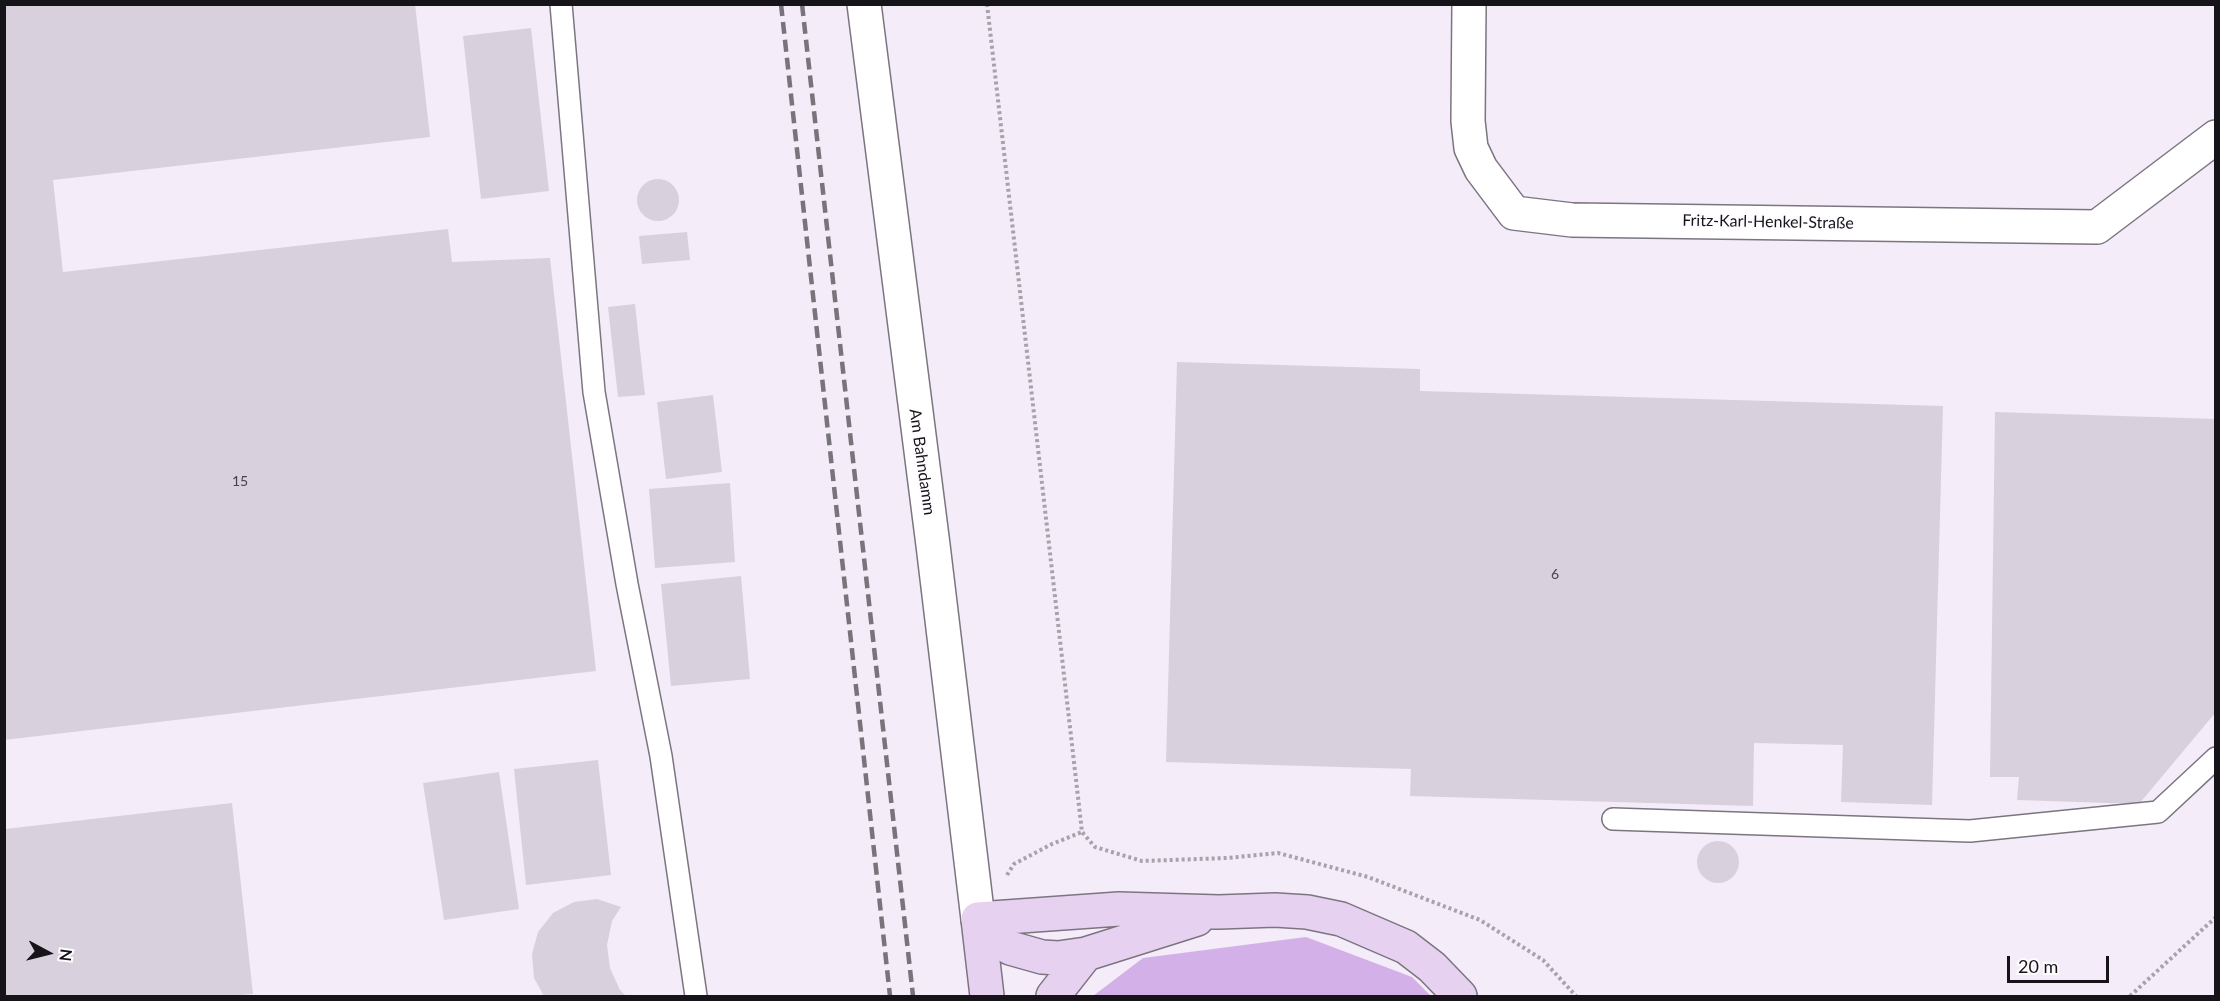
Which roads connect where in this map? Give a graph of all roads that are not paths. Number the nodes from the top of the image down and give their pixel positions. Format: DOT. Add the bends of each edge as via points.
graph roads {
  1 [pos="561,4"];
  2 [pos="864,4"];
  3 [pos="1469,4"];
  4 [pos="2216,137"];
  5 [pos="2216,758"];
  6 [pos="1613,819"];
  7 [pos="1219,912"];
  8 [pos="978,919"];
  9 [pos="1086,954"];
  10 [pos="696,996"];
  11 [pos="987,996"];
  12 [pos="1053,996"];
  13 [pos="1460,996"];
  1 -- 10 [label="lane" via="594,392 661,756"];
  2 -- 8 [label="street, Am Bahndamm"];
  3 -- 4 [label="street, Fritz-Karl-Henkel-Straße" via="1471,148 1481,169 1514,213 1572,220 2097,227"];
  5 -- 6 [label="lane" via="2158,812 1970,831"];
  7 -- 8 [label="street" via="1119,909"];
  7 -- 9 [label="street"];
  7 -- 13 [label="street" via="1275,910 1341,919 1406,947"];
  8 -- 9 [label="street" via="1000,942 1022,952 1058,958"];
  8 -- 11 [label="street"];
  9 -- 12 [label="street"];
}
